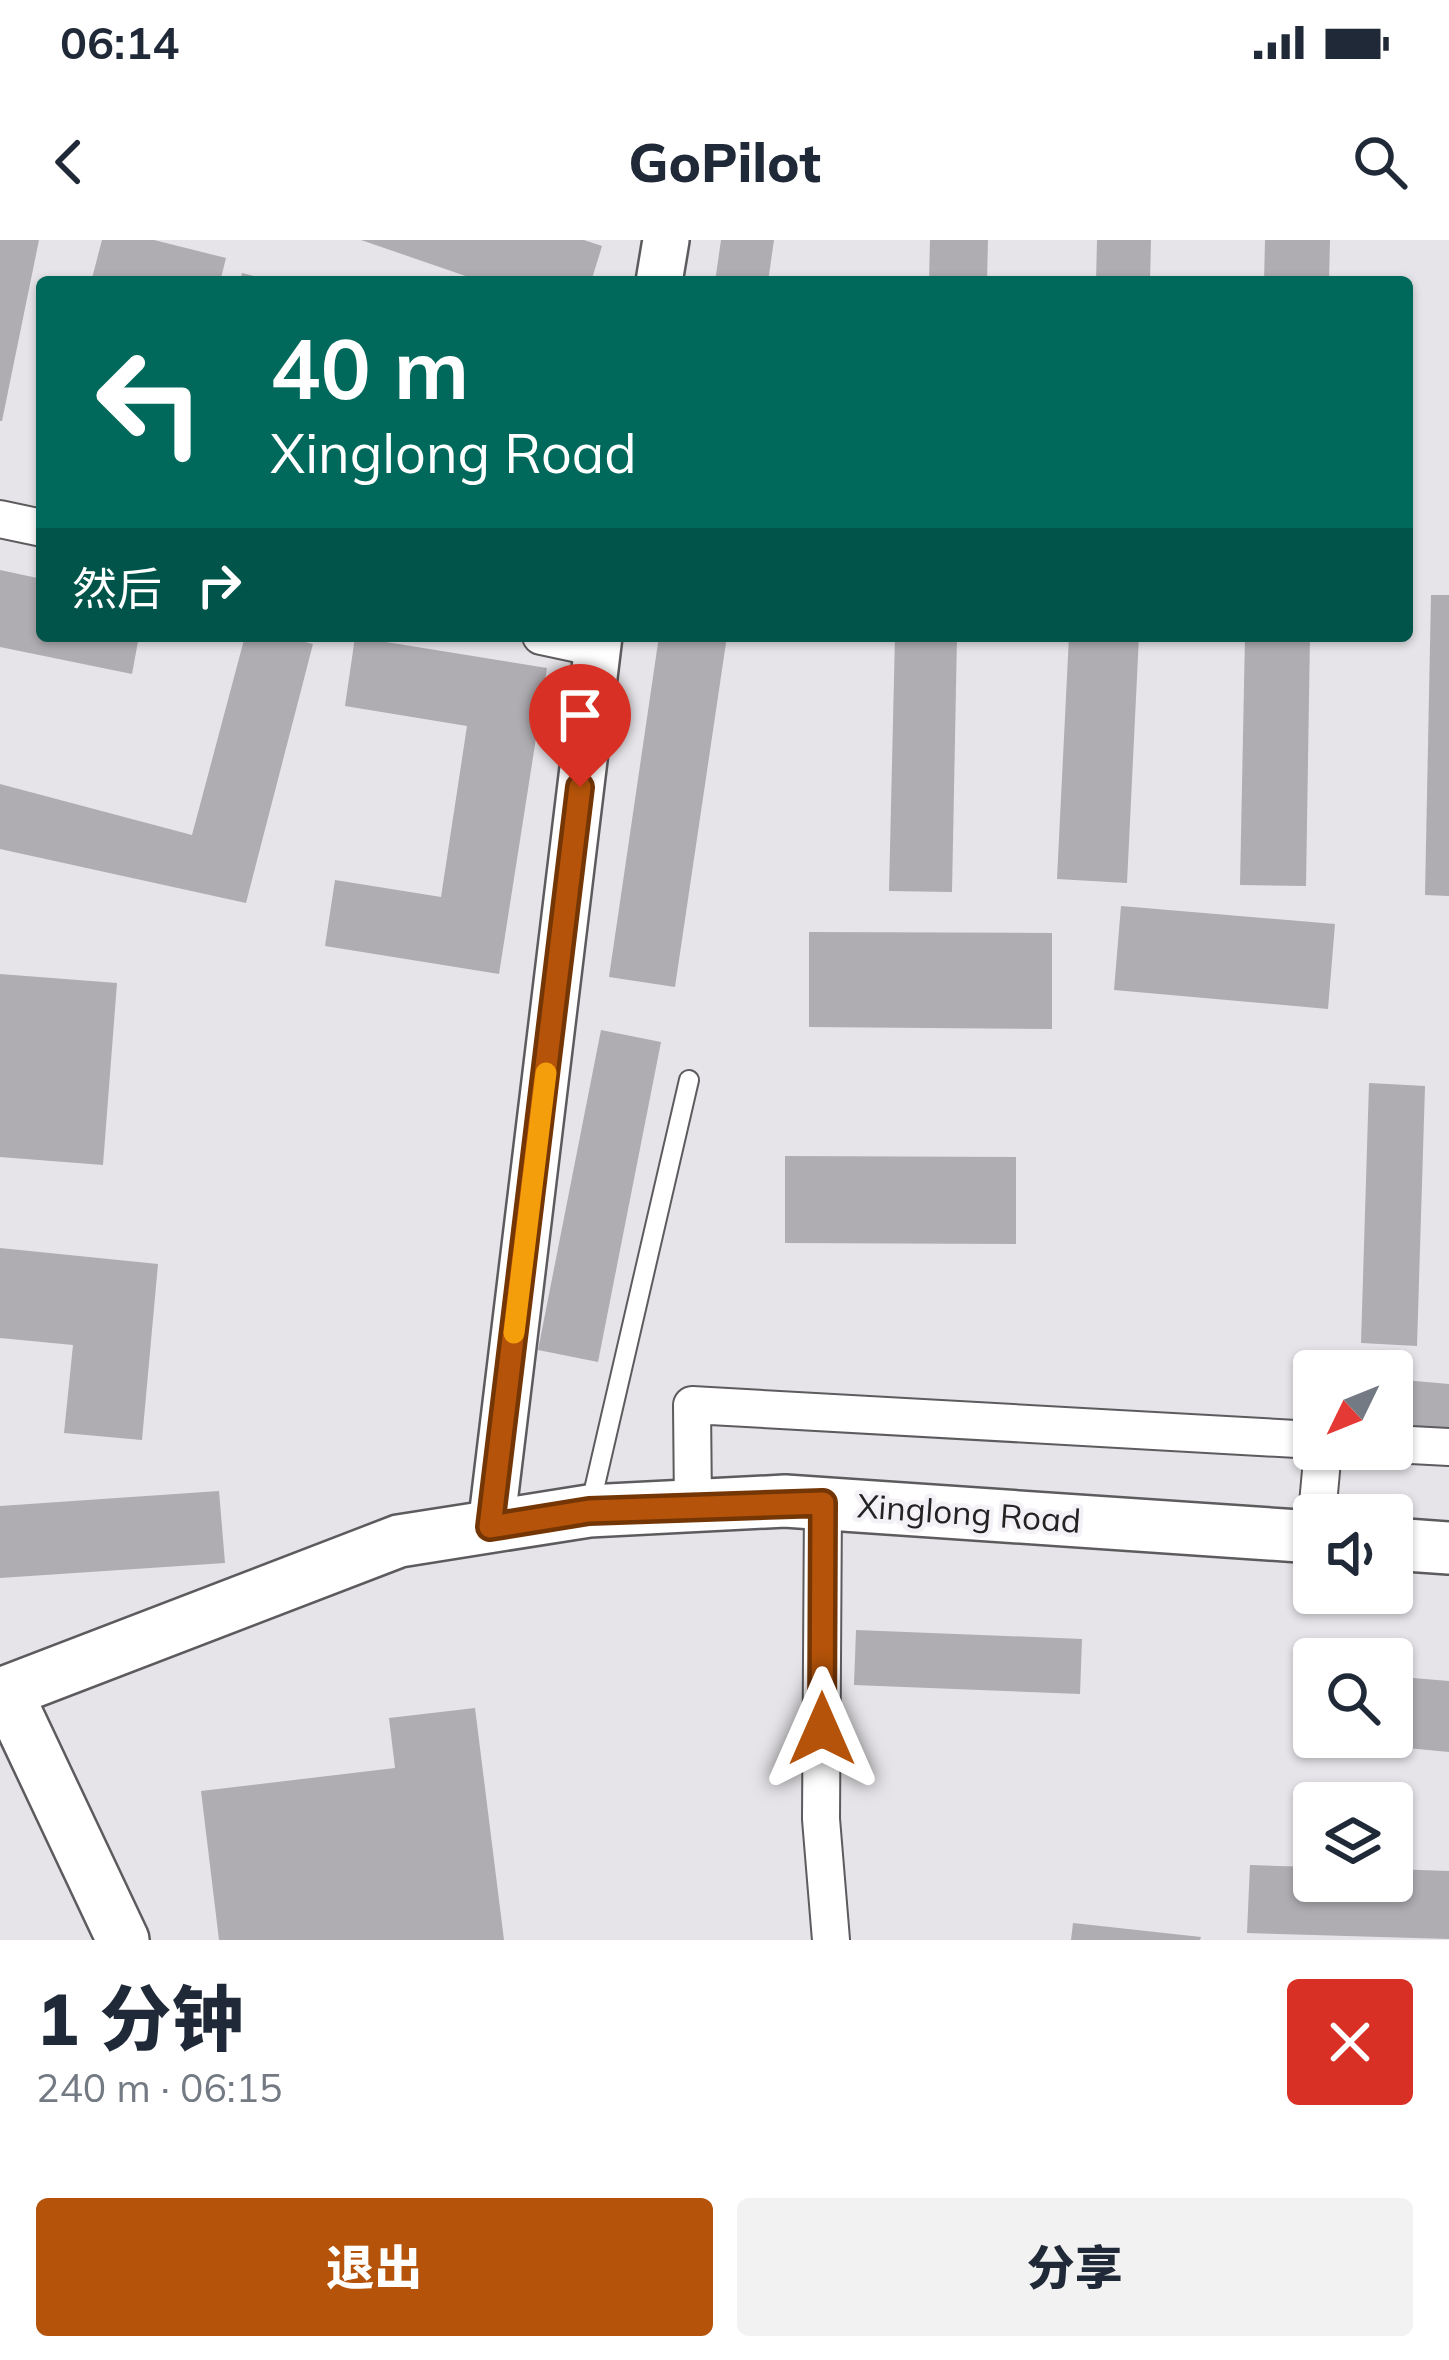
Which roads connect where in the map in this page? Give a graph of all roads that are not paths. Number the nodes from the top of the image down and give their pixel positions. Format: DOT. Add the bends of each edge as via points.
graph roads {
  1 [pos="666,240"];
  2 [pos="660,276"];
  3 [pos="0,519"];
  4 [pos="36,527"];
  5 [pos="598,642"];
  6 [pos="689,1080"];
  7 [pos="1293,1439"];
  8 [pos="1413,1445"];
  9 [pos="1449,1447"];
  10 [pos="823,1503"];
  11 [pos="693,1506"];
  12 [pos="589,1511"];
  13 [pos="490,1527"];
  14 [pos="1293,1537"];
  15 [pos="1413,1545"];
  16 [pos="1449,1548"];
  17 [pos="3,1691"];
  18 [pos="123,1940"];
  19 [pos="831,1940"];
  1 -- 2 [label="street"];
  3 -- 4 [label="street"];
  5 -- 13 [label="street"];
  6 -- 12 [label="lane"];
  7 -- 11 [label="street" via="692,1406"];
  8 -- 9 [label="street"];
  10 -- 11 [label="main road, Xinglong Road"];
  10 -- 14 [label="main road, Xinglong Road"];
  10 -- 19 [label="street" via="821,1820"];
  11 -- 12 [label="main road, Xinglong Road"];
  12 -- 13 [label="main road, Xinglong Road"];
  13 -- 17 [label="main road, Xinglong Road" via="399,1541"];
  15 -- 16 [label="main road"];
  17 -- 18 [label="main road"];
}
